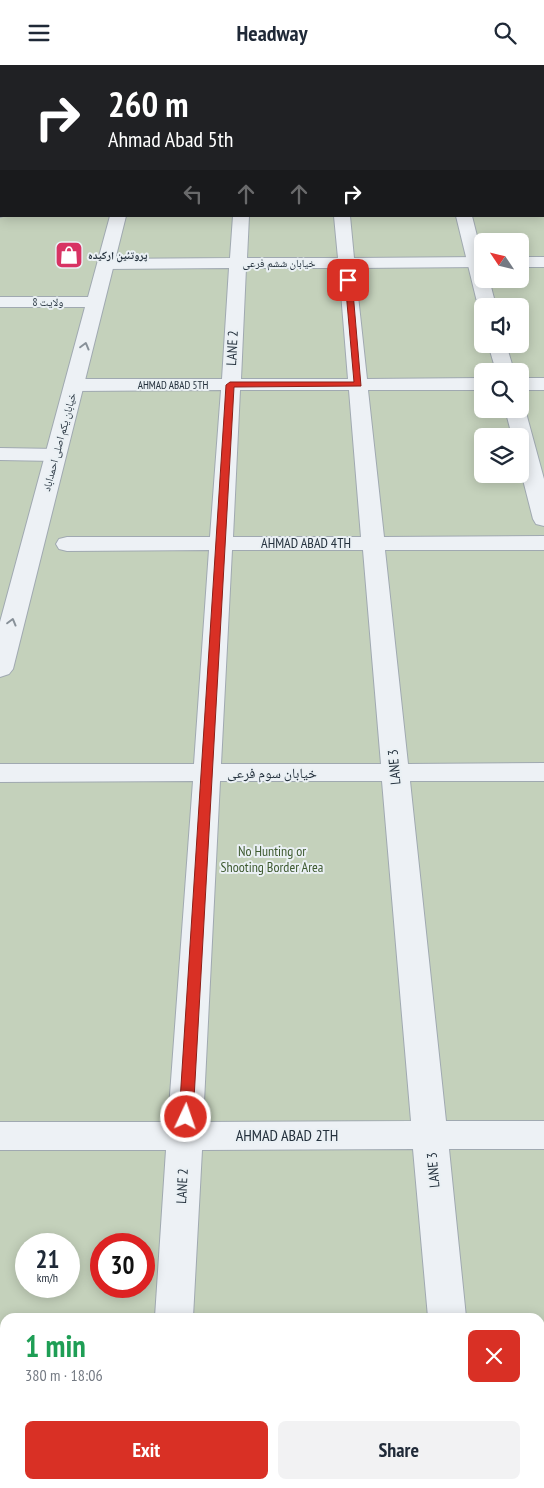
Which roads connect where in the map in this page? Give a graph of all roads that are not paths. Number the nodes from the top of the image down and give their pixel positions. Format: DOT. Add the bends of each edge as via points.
graph roads {
  1 [pos="118,217"];
  2 [pos="240,217"];
  3 [pos="342,217"];
  4 [pos="464,217"];
  5 [pos="474,247"];
  6 [pos="474,262"];
  7 [pos="529,262"];
  8 [pos="544,262"];
  9 [pos="238,263"];
  10 [pos="347,263"];
  11 [pos="106,264"];
  12 [pos="0,302"];
  13 [pos="96,303"];
  14 [pos="358,384"];
  15 [pos="474,384"];
  16 [pos="529,384"];
  17 [pos="544,384"];
  18 [pos="74,385"];
  19 [pos="230,385"];
  20 [pos="517,418"];
  21 [pos="0,454"];
  22 [pos="56,455"];
  23 [pos="544,519"];
  24 [pos="221,543"];
  25 [pos="373,543"];
  26 [pos="544,543"];
  27 [pos="68,544"];
  28 [pos="0,669"];
  29 [pos="544,772"];
  30 [pos="0,773"];
  31 [pos="207,773"];
  32 [pos="395,773"];
  33 [pos="430,1135"];
  34 [pos="544,1135"];
  35 [pos="0,1136"];
  36 [pos="185,1136"];
  37 [pos="174,1313"];
  38 [pos="447,1313"];
  1 -- 11 [label="street, خیابان یکم اصلی احمداباد"];
  2 -- 9 [label="street, LANE 2"];
  3 -- 10 [label="street, LANE 3"];
  4 -- 5 [label="street"];
  6 -- 10 [label="street, خیابان ششم فرعی"];
  7 -- 8 [label="street"];
  9 -- 10 [label="street, خیابان ششم فرعی"];
  9 -- 11 [label="street, خیابان ششم فرعی"];
  9 -- 19 [label="street, LANE 2"];
  10 -- 14 [label="street, LANE 3"];
  11 -- 13 [label="street, خیابان یکم اصلی احمداباد"];
  12 -- 13 [label="street, ولایت 8"];
  18 -- 13 [label="street, خیابان یکم اصلی احمداباد, one-way"];
  14 -- 15 [label="street, AHMAD ABAD 5TH"];
  14 -- 19 [label="street, AHMAD ABAD 5TH"];
  14 -- 25 [label="street, LANE 3"];
  16 -- 17 [label="street"];
  18 -- 19 [label="street, AHMAD ABAD 5TH"];
  18 -- 22 [label="street, خیابان یکم اصلی احمداباد"];
  19 -- 24 [label="street, LANE 2"];
  20 -- 23 [label="street"];
  21 -- 22 [label="street"];
  28 -- 22 [label="street, خیابان یکم اصلی احمداباد, one-way"];
  24 -- 25 [label="street, AHMAD ABAD 4TH"];
  24 -- 27 [label="street, AHMAD ABAD 4TH"];
  24 -- 31 [label="street, LANE 2"];
  25 -- 26 [label="street, AHMAD ABAD 4TH"];
  25 -- 32 [label="street, LANE 3"];
  29 -- 32 [label="street, خیابان سوم فرعی"];
  30 -- 31 [label="street, خیابان سوم فرعی"];
  31 -- 32 [label="street, خیابان سوم فرعی"];
  31 -- 36 [label="street, LANE 2"];
  32 -- 33 [label="street, LANE 3"];
  33 -- 34 [label="street, AHMAD ABAD 2TH"];
  33 -- 36 [label="street, AHMAD ABAD 2TH"];
  33 -- 38 [label="street, LANE 3"];
  35 -- 36 [label="street, AHMAD ABAD 2TH"];
  36 -- 37 [label="street, LANE 2"];
}
